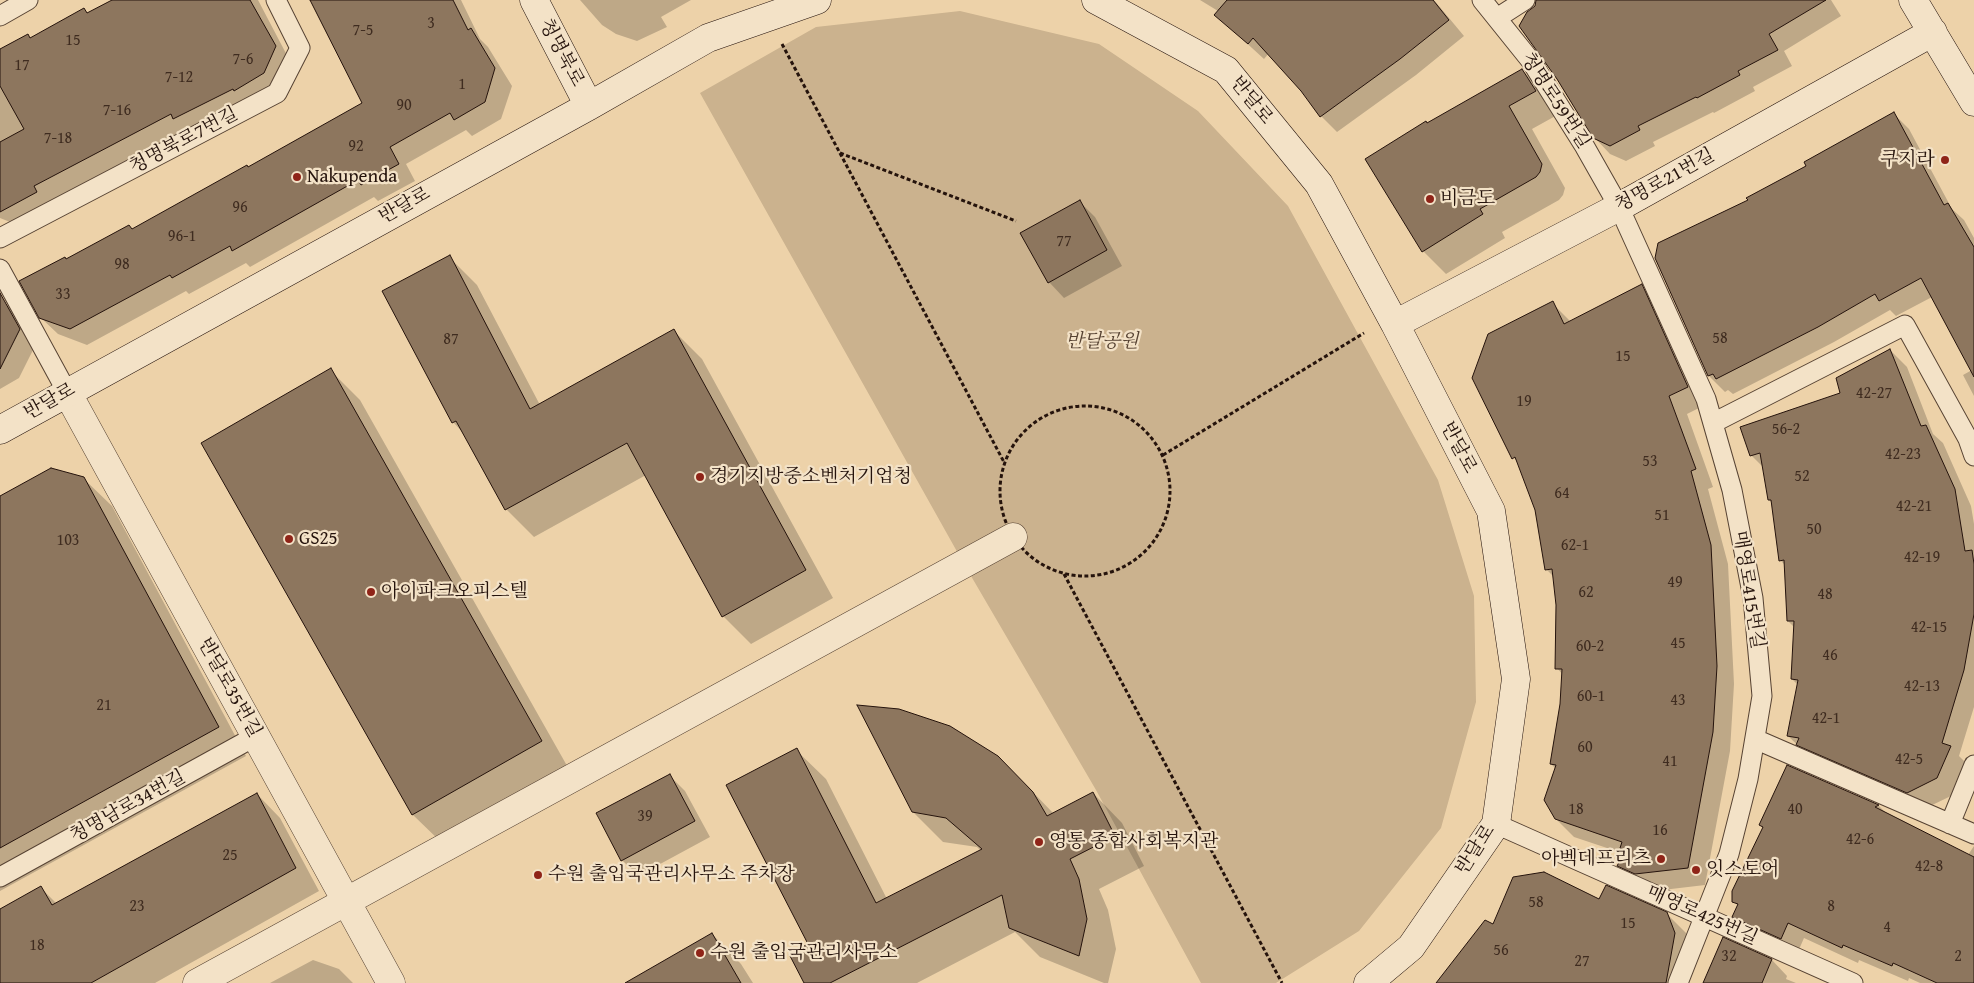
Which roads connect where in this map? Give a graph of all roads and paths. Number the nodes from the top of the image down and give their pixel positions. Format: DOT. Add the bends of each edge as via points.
graph roads {
  1 [pos="28,0"];
  2 [pos="276,0"];
  3 [pos="534,0"];
  4 [pos="817,0"];
  5 [pos="1096,0"];
  6 [pos="1482,0"];
  7 [pos="1525,0"];
  8 [pos="1914,0"];
  9 [pos="0,16"];
  10 [pos="1497,18"];
  11 [pos="1933,32"];
  12 [pos="780,41"];
  13 [pos="1974,102"];
  14 [pos="589,106"];
  15 [pos="840,153"];
  16 [pos="1619,207"];
  17 [pos="1016,221"];
  18 [pos="0,238"];
  19 [pos="0,269"];
  20 [pos="1395,324"];
  21 [pos="1364,333"];
  22 [pos="67,392"];
  23 [pos="1713,423"];
  24 [pos="0,430"];
  25 [pos="1163,455"];
  26 [pos="1974,456"];
  27 [pos="1006,464"];
  28 [pos="1013,537"];
  29 [pos="1064,573"];
  30 [pos="256,736"];
  31 [pos="1755,739"];
  32 [pos="1974,766"];
  33 [pos="1496,824"];
  34 [pos="1950,824"];
  35 [pos="1974,834"];
  36 [pos="0,877"];
  37 [pos="346,902"];
  38 [pos="1704,917"];
  39 [pos="197,983"];
  40 [pos="390,983"];
  41 [pos="1282,983"];
  42 [pos="1368,983"];
  43 [pos="1678,983"];
  44 [pos="1853,983"];
  1 -- 9 [label="lane"];
  2 -- 18 [label="lane, 청명북로7번길" via="300,48 277,93"];
  3 -- 14 [label="street, 청명북로"];
  4 -- 14 [label="street, 반달로" via="708,38"];
  5 -- 20 [label="street, 반달로" via="1226,70 1319,184"];
  6 -- 10 [label="lane, 청명로59번길"];
  7 -- 10 [label="lane"];
  8 -- 11 [label="street"];
  10 -- 16 [label="lane, 청명로59번길" via="1531,61"];
  11 -- 13 [label="street"];
  11 -- 16 [label="street, 청명로21번길"];
  12 -- 15 [label="path"];
  14 -- 22 [label="street, 반달로"];
  15 -- 17 [label="path"];
  15 -- 27 [label="path"];
  16 -- 20 [label="street, 청명로21번길"];
  16 -- 23 [label="lane, 매영로415번길" via="1706,399"];
  19 -- 22 [label="lane"];
  20 -- 33 [label="street, 반달로" via="1491,511 1516,679"];
  21 -- 25 [label="path"];
  22 -- 24 [label="street, 반달로"];
  22 -- 30 [label="street, 반달로35번길"];
  23 -- 26 [label="lane" via="1905,325 1968,439"];
  23 -- 31 [label="lane, 매영로415번길" via="1732,490 1753,598 1762,696"];
  25 -- 27 [label="path" via="1146,431 1120,413 1088,406 1062,409 1036,422 1015,443"];
  25 -- 29 [label="path" via="1172,494 1167,518 1153,544 1132,563 1109,574 1079,577"];
  27 -- 28 [label="path" via="1000,494 1002,510"];
  28 -- 29 [label="path" via="1028,555 1050,570"];
  28 -- 37 [label="street"];
  29 -- 41 [label="path"];
  30 -- 36 [label="lane, 청명남로34번길"];
  30 -- 37 [label="street, 반달로35번길"];
  31 -- 34 [label="lane"];
  31 -- 38 [label="lane, 매영로415번길" via="1729,854"];
  32 -- 34 [label="lane"];
  33 -- 38 [label="lane, 매영로425번길"];
  33 -- 42 [label="street, 반달로" via="1411,947"];
  34 -- 35 [label="lane"];
  37 -- 39 [label="street"];
  37 -- 40 [label="street, 반달로35번길"];
  38 -- 43 [label="lane, 매영로415번길"];
  38 -- 44 [label="lane, 매영로425번길"];
}
